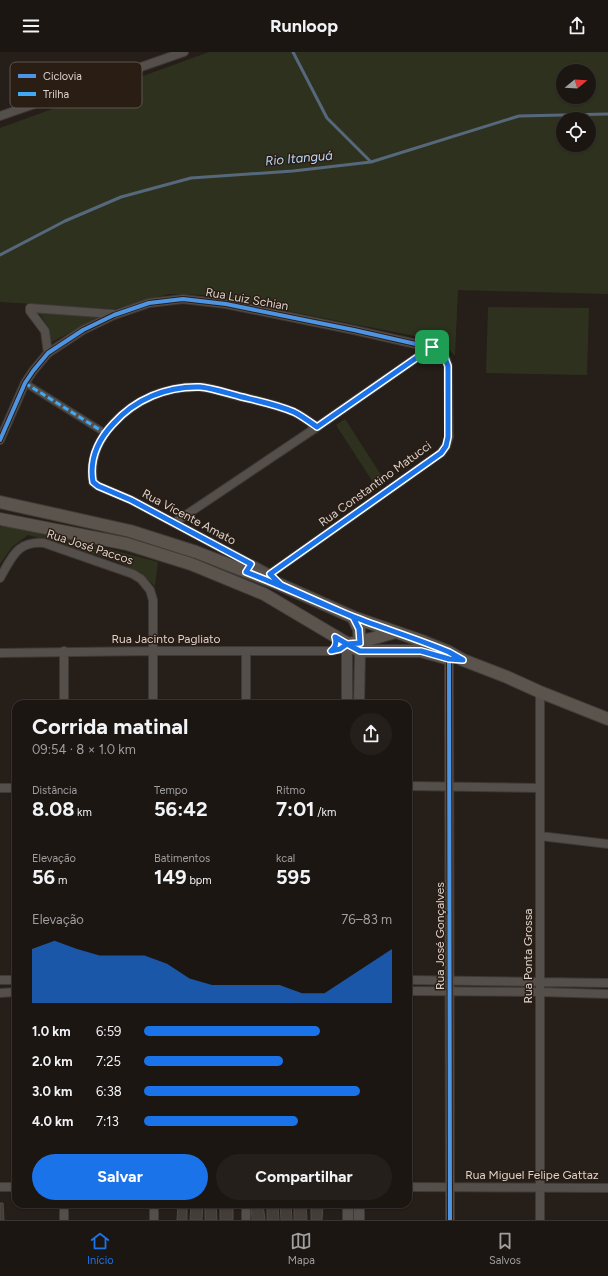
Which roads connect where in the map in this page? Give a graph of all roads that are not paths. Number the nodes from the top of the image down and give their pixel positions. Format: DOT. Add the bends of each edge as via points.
graph roads {
  1 [pos="184,52"];
  2 [pos="142,67"];
  3 [pos="23,108"];
  4 [pos="0,116"];
  5 [pos="114,314"];
  6 [pos="432,347"];
  7 [pos="48,353"];
  8 [pos="25,383"];
  9 [pos="317,427"];
  10 [pos="105,433"];
  11 [pos="0,440"];
  12 [pos="0,502"];
  13 [pos="0,519"];
  14 [pos="174,523"];
  15 [pos="249,568"];
  16 [pos="270,574"];
  17 [pos="0,578"];
  18 [pos="281,585"];
  19 [pos="353,617"];
  20 [pos="397,632"];
  21 [pos="335,637"];
  22 [pos="347,644"];
  23 [pos="360,647"];
  24 [pos="64,651"];
  25 [pos="153,651"];
  26 [pos="246,651"];
  27 [pos="331,651"];
  28 [pos="0,653"];
  29 [pos="449,655"];
  30 [pos="540,692"];
  31 [pos="64,700"];
  32 [pos="153,700"];
  33 [pos="246,700"];
  34 [pos="347,700"];
  35 [pos="359,700"];
  36 [pos="608,719"];
  37 [pos="412,786"];
  38 [pos="449,787"];
  39 [pos="0,788"];
  40 [pos="12,788"];
  41 [pos="540,788"];
  42 [pos="540,836"];
  43 [pos="608,844"];
  44 [pos="0,980"];
  45 [pos="12,980"];
  46 [pos="412,980"];
  47 [pos="450,981"];
  48 [pos="540,981"];
  49 [pos="608,983"];
  50 [pos="412,991"];
  51 [pos="450,991"];
  52 [pos="12,992"];
  53 [pos="540,992"];
  54 [pos="0,993"];
  55 [pos="608,994"];
  56 [pos="0,1187"];
  57 [pos="12,1187"];
  58 [pos="412,1187"];
  59 [pos="450,1187"];
  60 [pos="540,1187"];
  61 [pos="608,1188"];
  62 [pos="64,1208"];
  63 [pos="154,1208"];
  64 [pos="246,1208"];
  65 [pos="348,1208"];
  66 [pos="359,1208"];
  67 [pos="64,1220"];
  68 [pos="154,1220"];
  69 [pos="246,1220"];
  70 [pos="348,1220"];
  71 [pos="359,1220"];
  72 [pos="450,1220"];
  73 [pos="540,1220"];
  1 -- 2 [label="street"];
  3 -- 4 [label="street"];
  5 -- 6 [label="street, Rua Luiz Schian" via="149,303 183,299 226,304"];
  5 -- 7 [label="street, Rua Luiz Schian"];
  5 -- 7 [label="street" via="30,308 45,330"];
  6 -- 9 [label="street"];
  6 -- 16 [label="street, Rua Constantino Matucci" via="443,353 448,366 448,437 444,449"];
  7 -- 8 [label="street, Rua Luiz Schian"];
  8 -- 10 [label="street"];
  8 -- 11 [label="street, Rua Luiz Schian"];
  9 -- 10 [label="street, Rua Vicente Amato" via="294,412 202,387 176,388 152,396 133,406"];
  9 -- 14 [label="street"];
  10 -- 14 [label="street, Rua Vicente Amato" via="92,460 93,482"];
  12 -- 15 [label="main road" via="130,531"];
  13 -- 21 [label="main road" via="127,544 191,564 264,594"];
  14 -- 15 [label="street, Rua Vicente Amato"];
  15 -- 16 [label="street, Rua Vicente Amato"];
  15 -- 18 [label="main road"];
  16 -- 18 [label="street, Rua Vicente Amato"];
  17 -- 25 [label="street, Rua José Paccos" via="16,552 29,543 44,543 137,576 150,590 153,600"];
  18 -- 19 [label="main road"];
  19 -- 20 [label="main road"];
  19 -- 23 [label="main road" via="359,629"];
  20 -- 23 [label="main road" via="372,638"];
  20 -- 29 [label="main road"];
  21 -- 22 [label="main road"];
  21 -- 27 [label="street" via="337,644"];
  22 -- 23 [label="main road"];
  22 -- 27 [label="street, Rua Jacinto Pagliato"];
  22 -- 34 [label="street"];
  23 -- 29 [label="main road"];
  23 -- 35 [label="street"];
  24 -- 25 [label="street, Rua Jacinto Pagliato"];
  24 -- 28 [label="street, Rua Jacinto Pagliato"];
  24 -- 31 [label="street"];
  25 -- 26 [label="street, Rua Jacinto Pagliato"];
  25 -- 32 [label="street, Rua José Paccos"];
  26 -- 27 [label="street, Rua Jacinto Pagliato"];
  26 -- 33 [label="street"];
  29 -- 30 [label="main road"];
  29 -- 38 [label="street, Rua José Gonçalves"];
  30 -- 36 [label="main road"];
  30 -- 41 [label="street, Rua Ponta Grossa"];
  37 -- 38 [label="street"];
  38 -- 41 [label="street"];
  38 -- 47 [label="street, Rua José Gonçalves"];
  39 -- 40 [label="street"];
  41 -- 42 [label="street, Rua Ponta Grossa"];
  42 -- 43 [label="street"];
  42 -- 48 [label="street, Rua Ponta Grossa"];
  44 -- 45 [label="street"];
  46 -- 47 [label="street"];
  47 -- 48 [label="street"];
  47 -- 51 [label="street, Rua José Gonçalves"];
  48 -- 49 [label="street"];
  48 -- 53 [label="street, Rua Ponta Grossa"];
  50 -- 51 [label="street"];
  51 -- 53 [label="street"];
  51 -- 59 [label="street, Rua José Gonçalves"];
  52 -- 54 [label="street"];
  53 -- 55 [label="street"];
  53 -- 60 [label="street, Rua Ponta Grossa"];
  56 -- 57 [label="street"];
  58 -- 59 [label="street, Rua Miguel Felipe Gattaz"];
  59 -- 60 [label="street, Rua Miguel Felipe Gattaz"];
  59 -- 72 [label="street, Rua José Gonçalves"];
  60 -- 61 [label="street, Rua Miguel Felipe Gattaz"];
  60 -- 73 [label="street, Rua Ponta Grossa"];
  62 -- 67 [label="street"];
  63 -- 68 [label="street"];
  64 -- 69 [label="street"];
  65 -- 70 [label="street"];
  66 -- 71 [label="street"];
}
